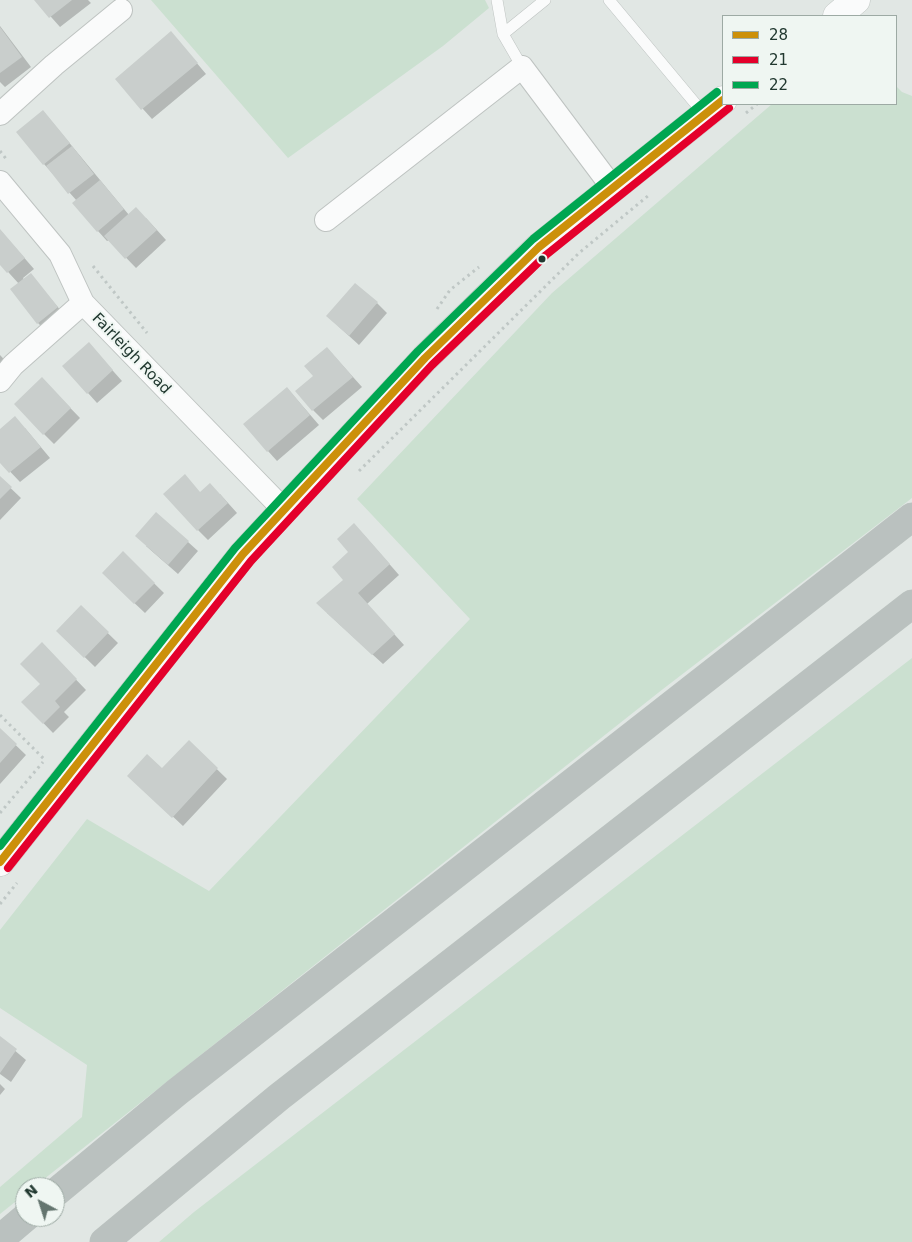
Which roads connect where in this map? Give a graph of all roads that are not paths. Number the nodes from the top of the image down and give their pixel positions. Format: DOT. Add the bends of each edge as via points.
graph roads {
  1 [pos="497,0"];
  2 [pos="545,0"];
  3 [pos="609,0"];
  4 [pos="856,0"];
  5 [pos="121,10"];
  6 [pos="838,15"];
  7 [pos="503,34"];
  8 [pos="522,67"];
  9 [pos="722,111"];
  10 [pos="0,114"];
  11 [pos="0,182"];
  12 [pos="612,187"];
  13 [pos="326,220"];
  14 [pos="83,303"];
  15 [pos="0,381"];
  16 [pos="284,510"];
  17 [pos="912,517"];
  18 [pos="912,604"];
  19 [pos="11,869"];
  20 [pos="65,1185"];
  21 [pos="15,1226"];
  22 [pos="0,1238"];
  23 [pos="104,1242"];
  1 -- 7 [label="lane"];
  2 -- 7 [label="lane"];
  3 -- 9 [label="lane"];
  4 -- 6 [label="main road"];
  5 -- 10 [label="street"];
  7 -- 8 [label="lane"];
  8 -- 12 [label="street"];
  8 -- 13 [label="street"];
  9 -- 12 [label="main road"];
  11 -- 14 [label="street, Fairleigh Road" via="60,254"];
  12 -- 16 [label="main road" via="538,248 425,358"];
  14 -- 15 [label="street" via="13,365"];
  14 -- 16 [label="street, Fairleigh Road"];
  16 -- 19 [label="main road" via="243,554"];
  17 -- 20 [label="highway" via="185,1086"];
  18 -- 23 [label="highway" via="287,1091"];
  21 -- 22 [label="highway"];
}
